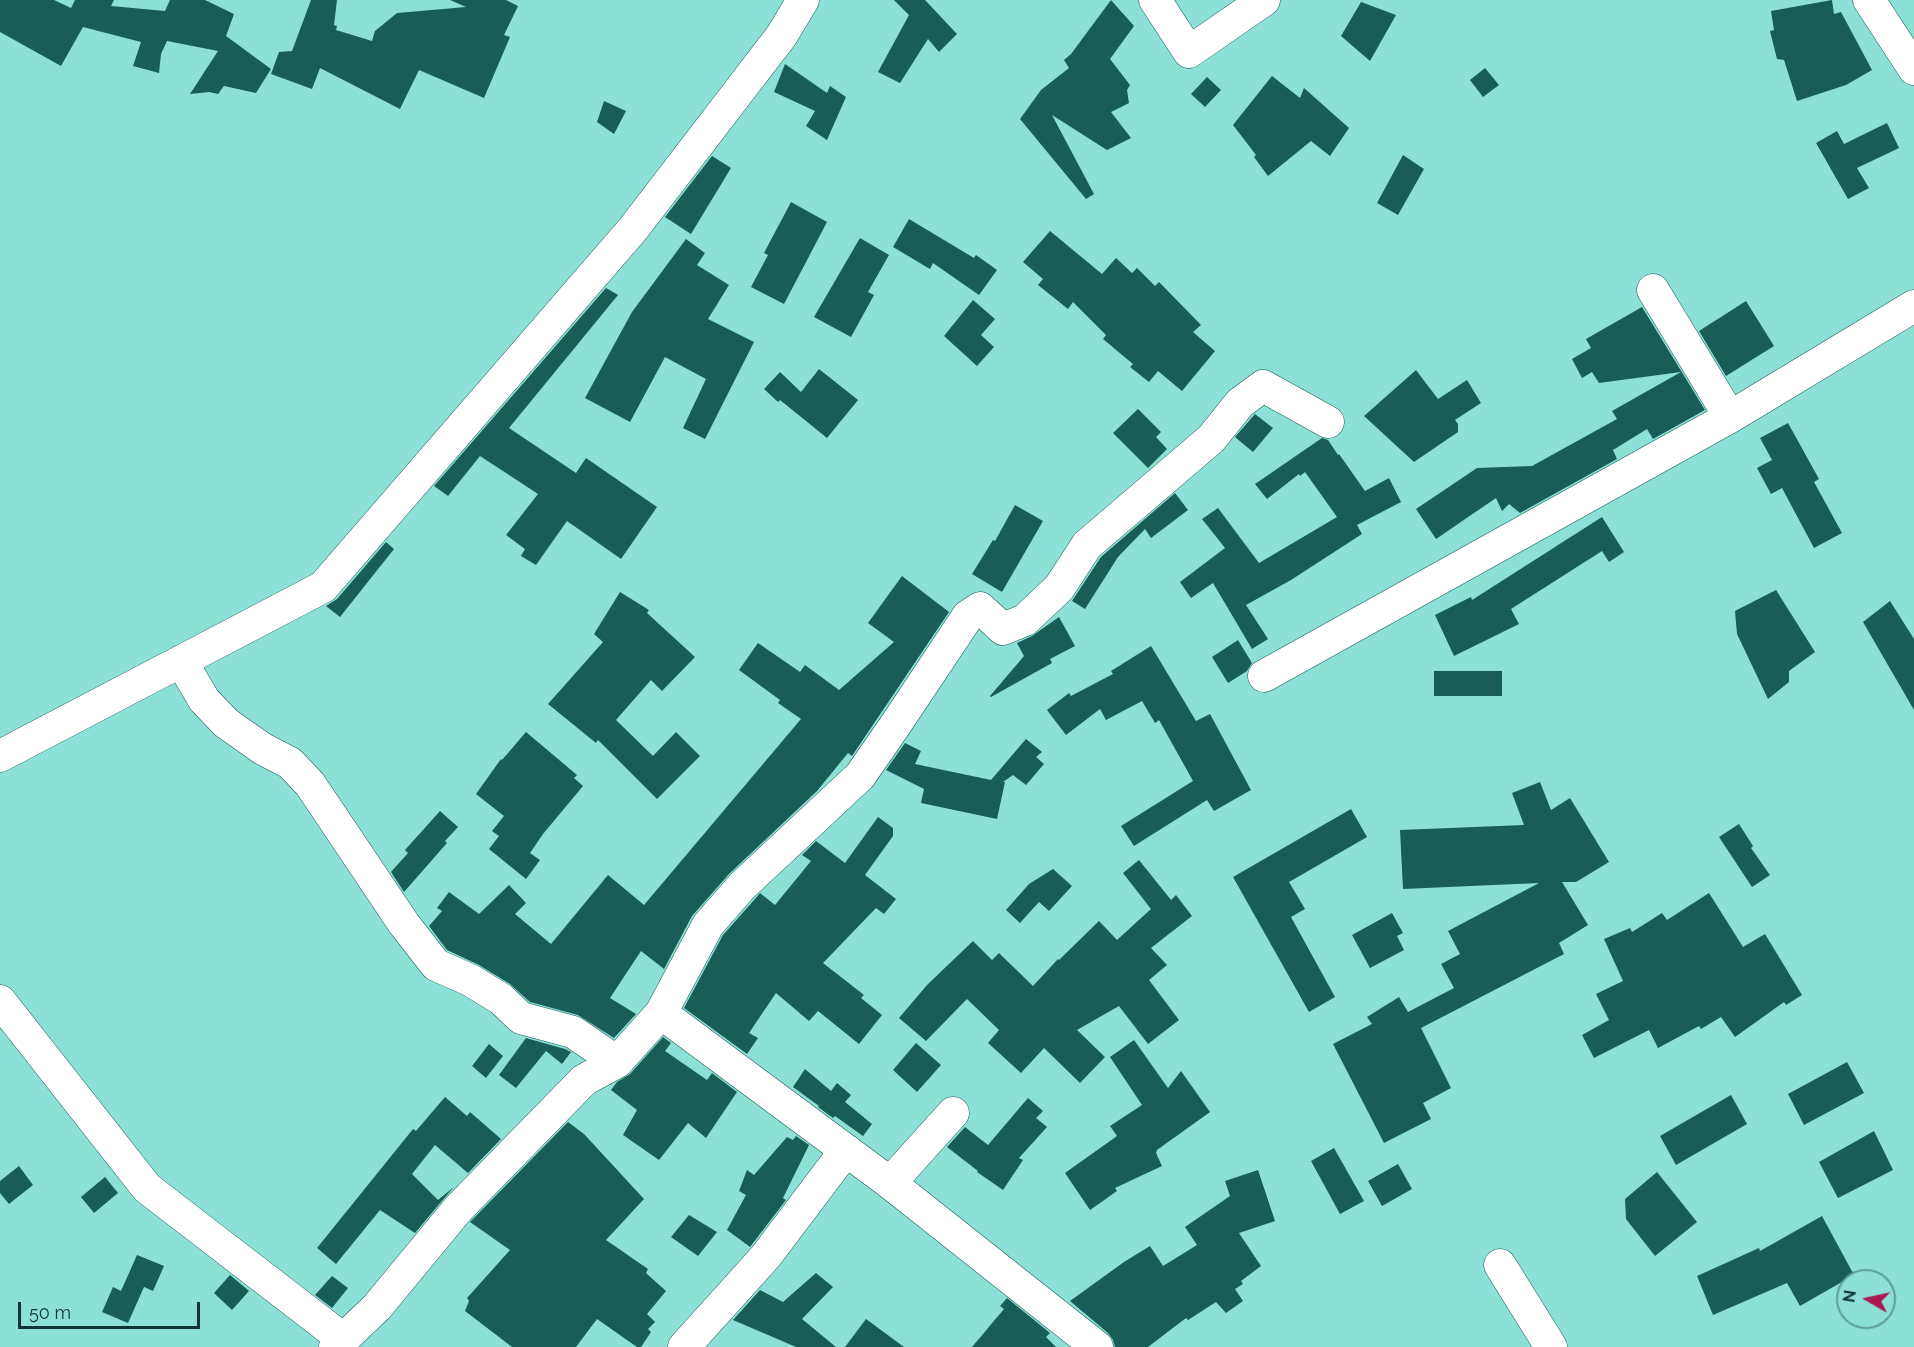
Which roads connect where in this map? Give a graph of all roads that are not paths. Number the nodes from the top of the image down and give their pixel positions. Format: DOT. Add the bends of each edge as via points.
graph roads {
  1 [pos="803,0"];
  2 [pos="1155,0"];
  3 [pos="1264,0"];
  4 [pos="1869,0"];
  5 [pos="1914,69"];
  6 [pos="1653,290"];
  7 [pos="1914,306"];
  8 [pos="1730,417"];
  9 [pos="1328,422"];
  10 [pos="181,661"];
  11 [pos="1264,676"];
  12 [pos="0,756"];
  13 [pos="0,1001"];
  14 [pos="661,1012"];
  15 [pos="617,1062"];
  16 [pos="953,1113"];
  17 [pos="846,1150"];
  18 [pos="890,1183"];
  19 [pos="1500,1265"];
  20 [pos="339,1343"];
  21 [pos="684,1347"];
  22 [pos="1097,1347"];
  23 [pos="1551,1347"];
  1 -- 10 [label="street" via="782,35 633,229 323,586"];
  2 -- 3 [label="street" via="1189,52"];
  4 -- 5 [label="street"];
  6 -- 8 [label="street"];
  7 -- 8 [label="street"];
  8 -- 11 [label="street"];
  9 -- 14 [label="street" via="1263,386 1240,403 1211,439 1087,545 1059,588 1025,620 1003,629 980,608 968,616 860,776 742,886 708,925"];
  10 -- 12 [label="street"];
  10 -- 15 [label="street" via="204,700 226,723 290,763 310,784 404,924 436,964 501,999 521,1018 573,1032"];
  13 -- 20 [label="street" via="147,1188"];
  14 -- 15 [label="street"];
  14 -- 17 [label="street"];
  15 -- 20 [label="street" via="584,1080 458,1209 377,1307"];
  16 -- 18 [label="street"];
  17 -- 18 [label="street"];
  17 -- 21 [label="street" via="766,1256"];
  18 -- 22 [label="street"];
  19 -- 23 [label="street"];
}
